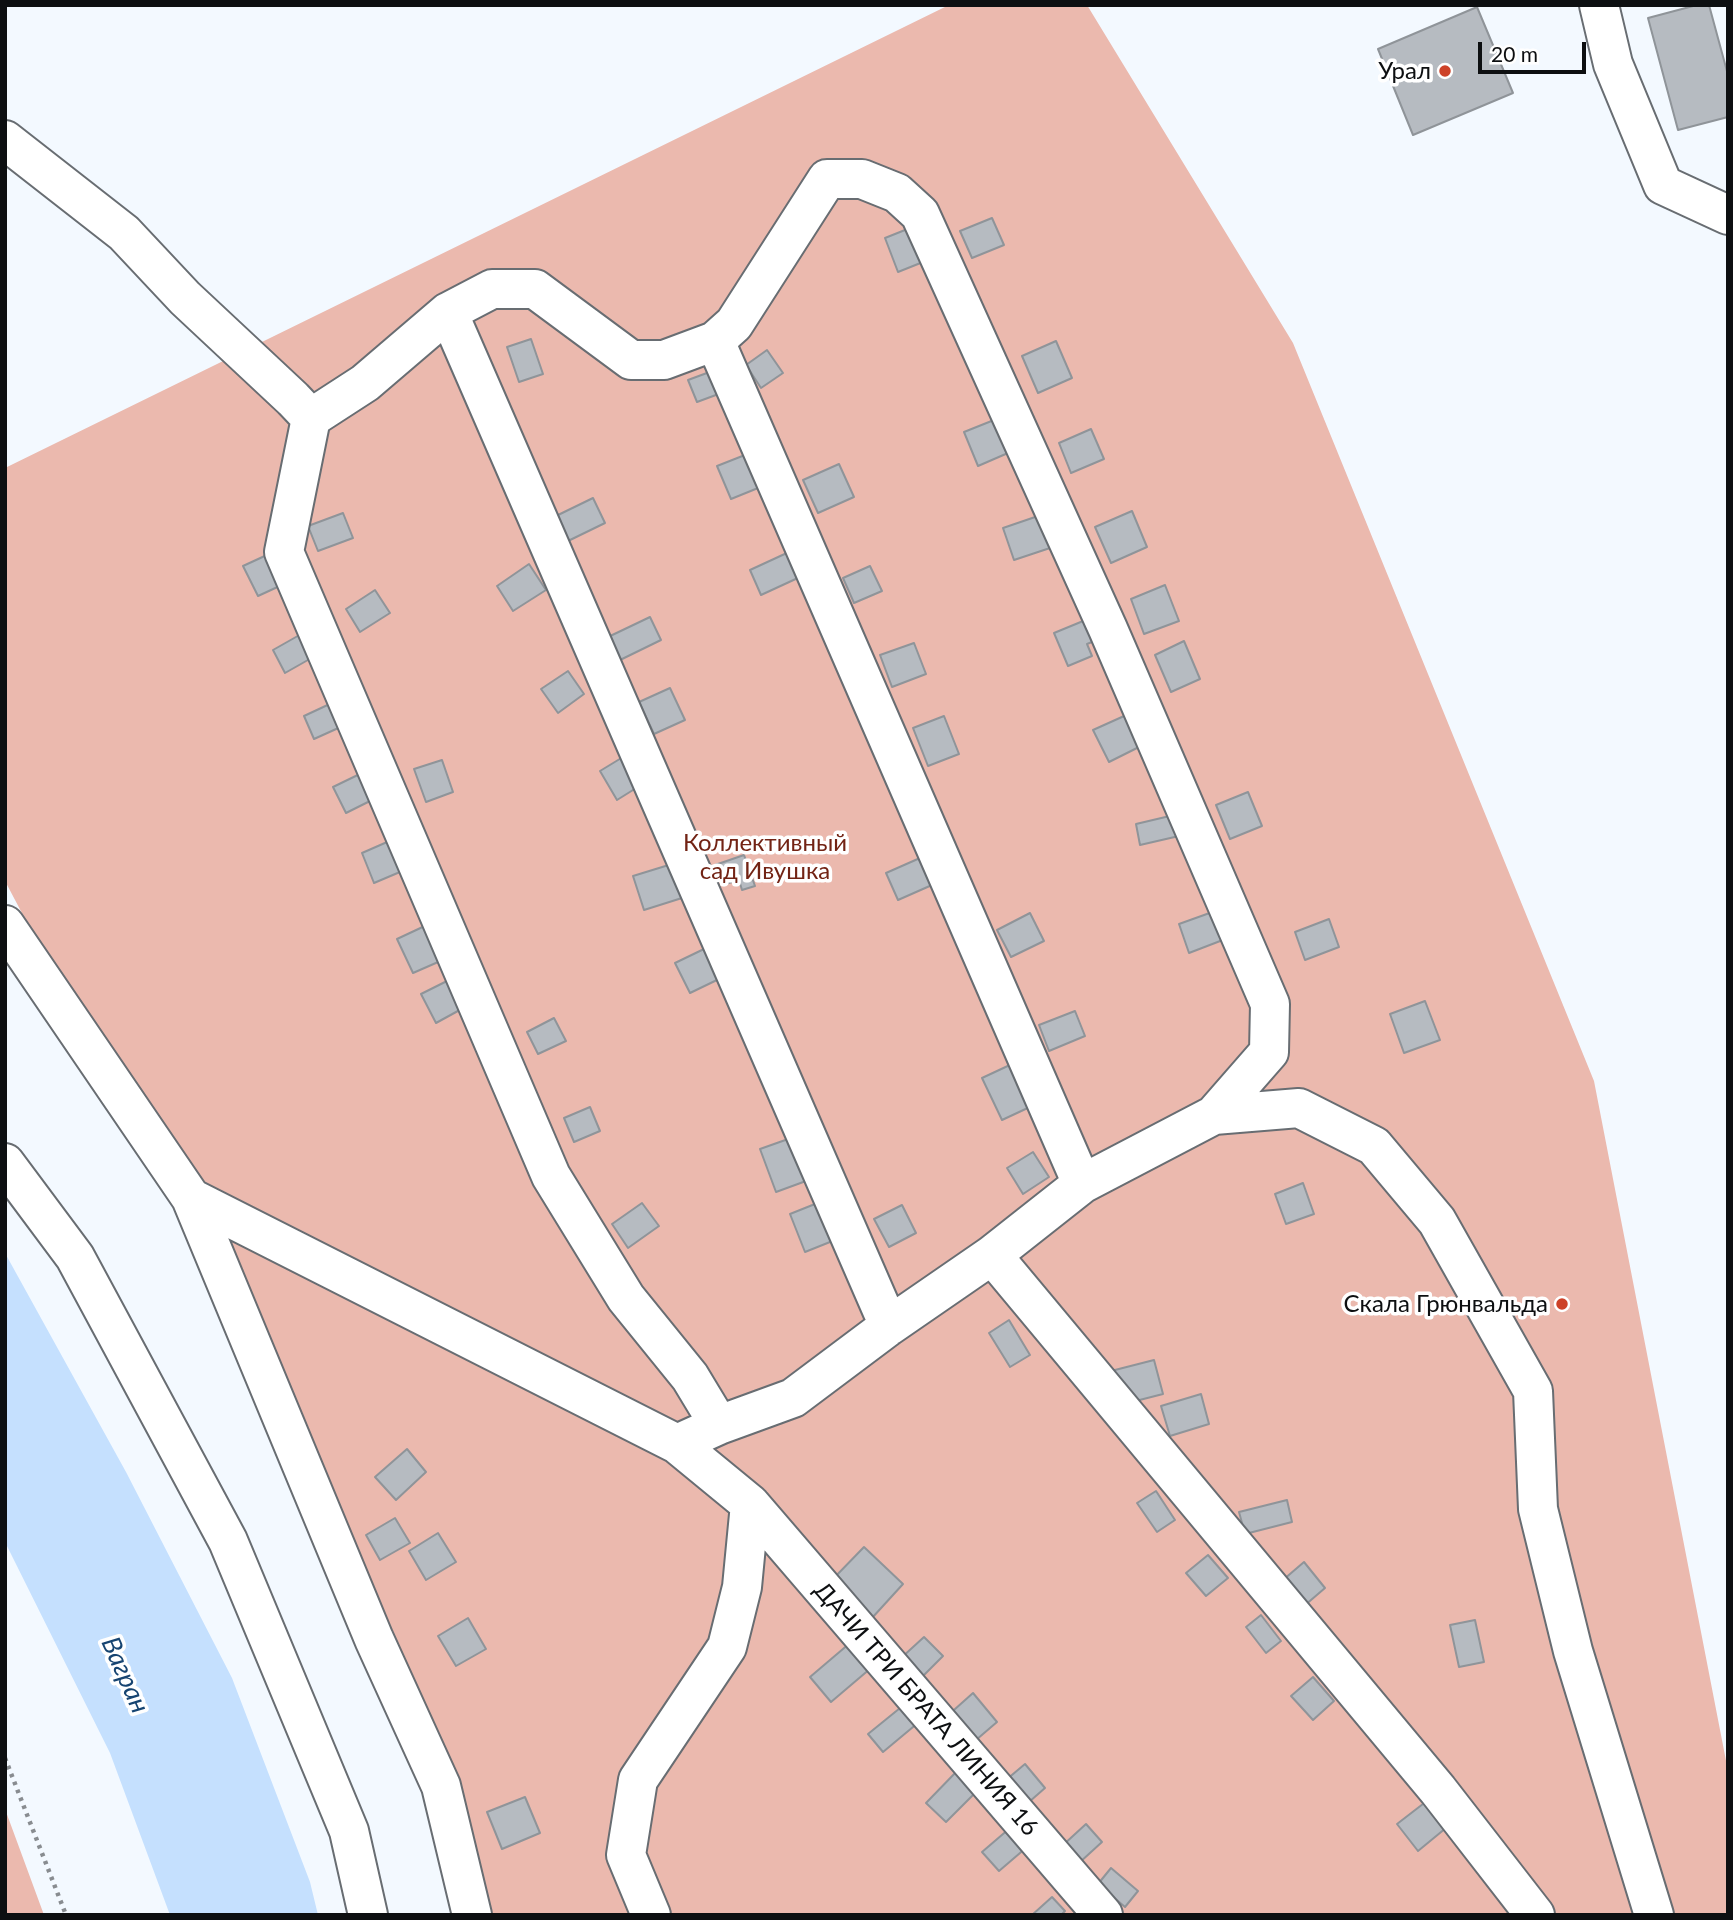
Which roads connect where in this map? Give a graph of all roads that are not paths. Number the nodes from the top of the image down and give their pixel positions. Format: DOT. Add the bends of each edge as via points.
graph roads {
  1 [pos="1599,5"];
  2 [pos="5,140"];
  3 [pos="1728,215"];
  4 [pos="448,312"];
  5 [pos="715,341"];
  6 [pos="311,418"];
  7 [pos="5,925"];
  8 [pos="1213,1115"];
  9 [pos="5,1163"];
  10 [pos="1082,1184"];
  11 [pos="191,1198"];
  12 [pos="992,1255"];
  13 [pos="888,1326"];
  14 [pos="719,1425"];
  15 [pos="677,1444"];
  16 [pos="750,1504"];
  17 [pos="368,1915"];
  18 [pos="472,1915"];
  19 [pos="651,1915"];
  20 [pos="1103,1915"];
  21 [pos="1535,1915"];
  22 [pos="1654,1915"];
  1 -- 3 [label="street" via="1613,64 1662,185"];
  2 -- 6 [label="street" via="124,233"];
  4 -- 5 [label="street" via="492,289 535,289 631,360 664,360"];
  4 -- 6 [label="street" via="365,383"];
  4 -- 13 [label="street"];
  5 -- 8 [label="street" via="734,324 827,178 862,179 897,193 920,214 1108,629 1270,1004 1269,1052"];
  5 -- 10 [label="street"];
  6 -- 14 [label="street" via="285,552 551,1176 626,1298 690,1377"];
  7 -- 11 [label="street"];
  8 -- 10 [label="street"];
  8 -- 22 [label="street" via="1299,1108 1374,1146 1437,1221 1533,1391 1538,1509 1573,1651"];
  9 -- 17 [label="street" via="75,1257 228,1541 349,1831"];
  10 -- 12 [label="street"];
  11 -- 15 [label="street, ДАЧИ ТРИ БРАТА ЛИНИЯ 16"];
  11 -- 18 [label="street" via="374,1639 441,1786"];
  12 -- 13 [label="street"];
  12 -- 21 [label="street" via="1438,1790"];
  13 -- 14 [label="street" via="793,1398"];
  14 -- 15 [label="street"];
  15 -- 16 [label="street, ДАЧИ ТРИ БРАТА ЛИНИЯ 16"];
  16 -- 19 [label="street" via="742,1587 726,1647 638,1780 626,1855"];
  16 -- 20 [label="street, ДАЧИ ТРИ БРАТА ЛИНИЯ 16"];
}
